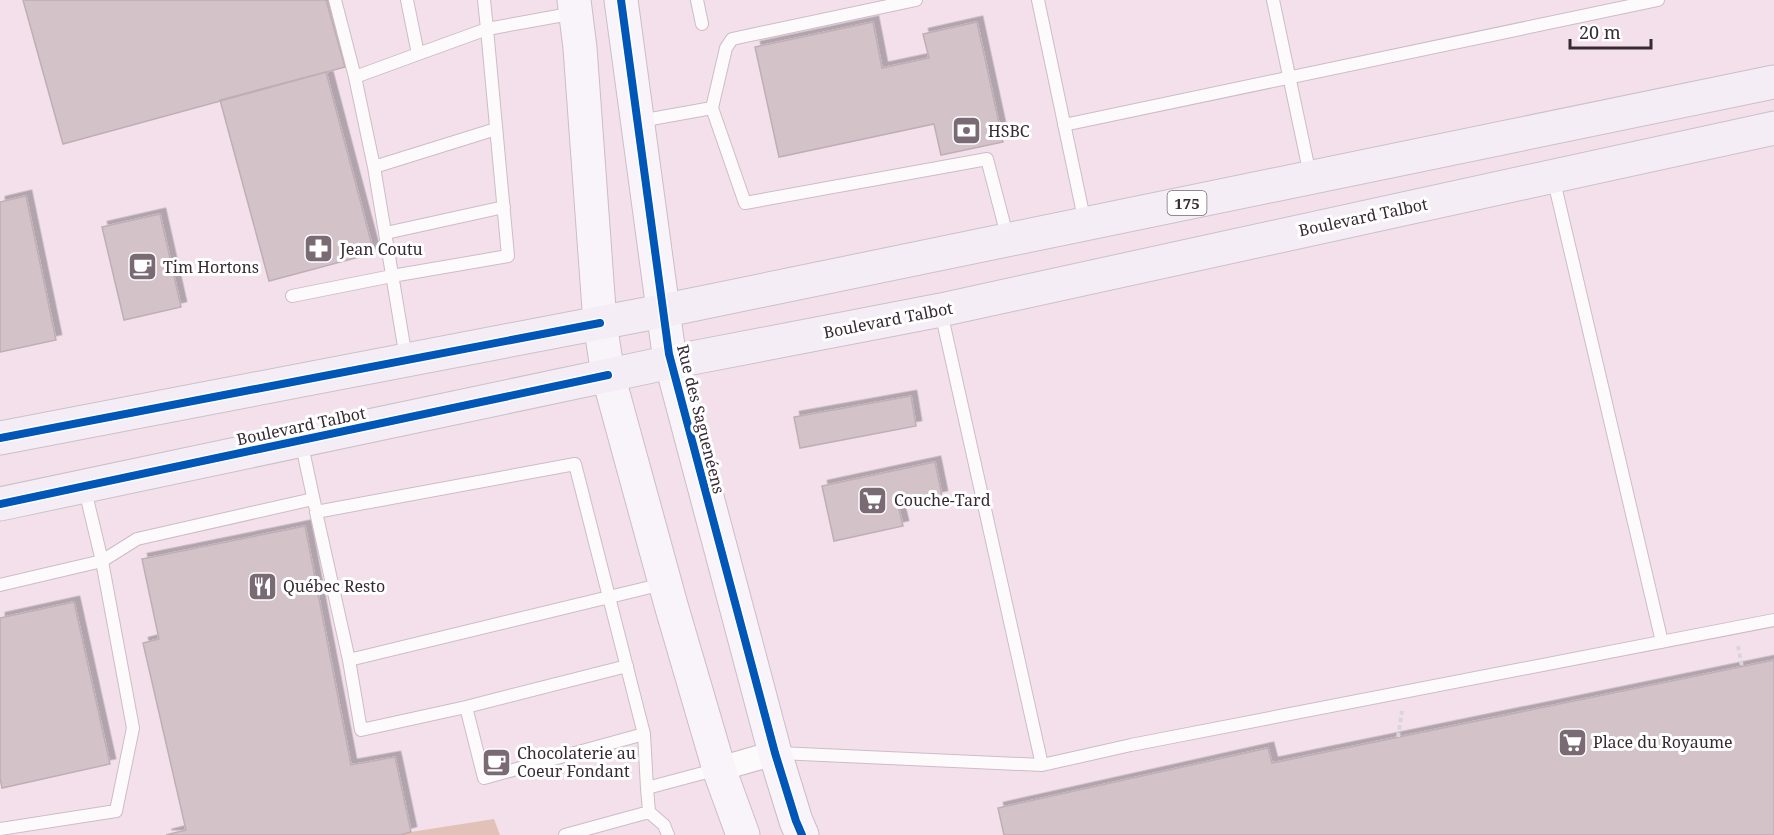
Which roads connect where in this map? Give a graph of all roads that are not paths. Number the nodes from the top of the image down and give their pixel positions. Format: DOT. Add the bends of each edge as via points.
graph roads {
  1 [pos="335,0"];
  2 [pos="407,0"];
  3 [pos="484,0"];
  4 [pos="621,0"];
  5 [pos="697,0"];
  6 [pos="916,0"];
  7 [pos="1038,0"];
  8 [pos="1273,0"];
  9 [pos="1658,0"];
  10 [pos="575,6"];
  11 [pos="702,24"];
  12 [pos="487,28"];
  13 [pos="418,54"];
  14 [pos="355,77"];
  15 [pos="1289,77"];
  16 [pos="1774,82"];
  17 [pos="712,108"];
  18 [pos="638,121"];
  19 [pos="1064,125"];
  20 [pos="1774,128"];
  21 [pos="496,129"];
  22 [pos="374,167"];
  23 [pos="1552,176"];
  24 [pos="1311,178"];
  25 [pos="504,207"];
  26 [pos="1086,224"];
  27 [pos="386,233"];
  28 [pos="1009,240"];
  29 [pos="392,276"];
  30 [pos="292,296"];
  31 [pos="941,310"];
  32 [pos="662,311"];
  33 [pos="600,323"];
  34 [pos="406,360"];
  35 [pos="671,362"];
  36 [pos="608,375"];
  37 [pos="0,438"];
  38 [pos="301,440"];
  39 [pos="84,486"];
  40 [pos="0,504"];
  41 [pos="315,506"];
  42 [pos="102,561"];
  43 [pos="665,584"];
  44 [pos="0,585"];
  45 [pos="609,597"];
  46 [pos="1774,620"];
  47 [pos="1662,642"];
  48 [pos="349,660"];
  49 [pos="627,666"];
  50 [pos="466,707"];
  51 [pos="644,734"];
  52 [pos="775,753"];
  53 [pos="1042,765"];
  54 [pos="719,769"];
  55 [pos="647,788"];
  56 [pos="649,812"];
  57 [pos="0,829"];
  58 [pos="565,835"];
  59 [pos="668,835"];
  60 [pos="743,835"];
  61 [pos="802,835"];
  1 -- 14 [label="lane"];
  2 -- 13 [label="lane"];
  3 -- 12 [label="lane"];
  4 -- 18 [label="street, Rue des Saguenéens"];
  5 -- 11 [label="lane"];
  6 -- 17 [label="lane" via="732,39 726,48"];
  7 -- 19 [label="lane"];
  8 -- 15 [label="lane"];
  9 -- 15 [label="lane"];
  10 -- 12 [label="lane"];
  10 -- 33 [label="street"];
  12 -- 13 [label="lane"];
  12 -- 21 [label="lane"];
  13 -- 14 [label="lane"];
  14 -- 22 [label="lane"];
  15 -- 19 [label="lane"];
  15 -- 24 [label="lane"];
  16 -- 24 [label="main road, 175"];
  17 -- 18 [label="lane"];
  17 -- 28 [label="lane" via="745,203 987,159"];
  18 -- 32 [label="street, Rue des Saguenéens"];
  19 -- 26 [label="lane"];
  20 -- 23 [label="main road, Boulevard Talbot"];
  21 -- 22 [label="lane"];
  21 -- 25 [label="lane"];
  22 -- 27 [label="lane"];
  23 -- 31 [label="main road, Boulevard Talbot"];
  23 -- 47 [label="lane"];
  24 -- 26 [label="main road, 175"];
  25 -- 27 [label="lane"];
  25 -- 29 [label="lane" via="508,256"];
  26 -- 28 [label="main road, 175"];
  27 -- 29 [label="lane"];
  28 -- 32 [label="main road, 175"];
  29 -- 30 [label="lane"];
  29 -- 34 [label="lane"];
  31 -- 35 [label="main road, Boulevard Talbot"];
  31 -- 53 [label="lane"];
  32 -- 33 [label="main road, 175"];
  32 -- 35 [label="street, Rue des Saguenéens"];
  33 -- 34 [label="main road, 175"];
  33 -- 36 [label="street"];
  34 -- 37 [label="main road, 175"];
  35 -- 36 [label="main road, Boulevard Talbot"];
  35 -- 52 [label="street, Rue des Saguenéens"];
  36 -- 38 [label="main road, Boulevard Talbot"];
  36 -- 43 [label="street"];
  38 -- 39 [label="main road, Boulevard Talbot"];
  38 -- 41 [label="lane"];
  39 -- 40 [label="main road, Boulevard Talbot"];
  39 -- 42 [label="lane"];
  41 -- 42 [label="lane" via="137,539"];
  41 -- 45 [label="lane" via="575,464"];
  41 -- 48 [label="lane"];
  42 -- 44 [label="lane"];
  42 -- 57 [label="lane" via="133,728 116,811"];
  43 -- 45 [label="lane"];
  43 -- 54 [label="street"];
  45 -- 48 [label="lane"];
  45 -- 49 [label="lane"];
  46 -- 47 [label="lane"];
  47 -- 53 [label="lane"];
  48 -- 50 [label="lane" via="361,730"];
  49 -- 50 [label="lane"];
  49 -- 51 [label="lane"];
  50 -- 51 [label="lane" via="484,778"];
  51 -- 55 [label="lane"];
  52 -- 53 [label="lane"];
  52 -- 54 [label="street"];
  52 -- 61 [label="street, Rue des Saguenéens"];
  54 -- 55 [label="lane"];
  54 -- 60 [label="street"];
  55 -- 56 [label="lane"];
  56 -- 58 [label="lane"];
  56 -- 59 [label="lane" via="664,825"];
}
